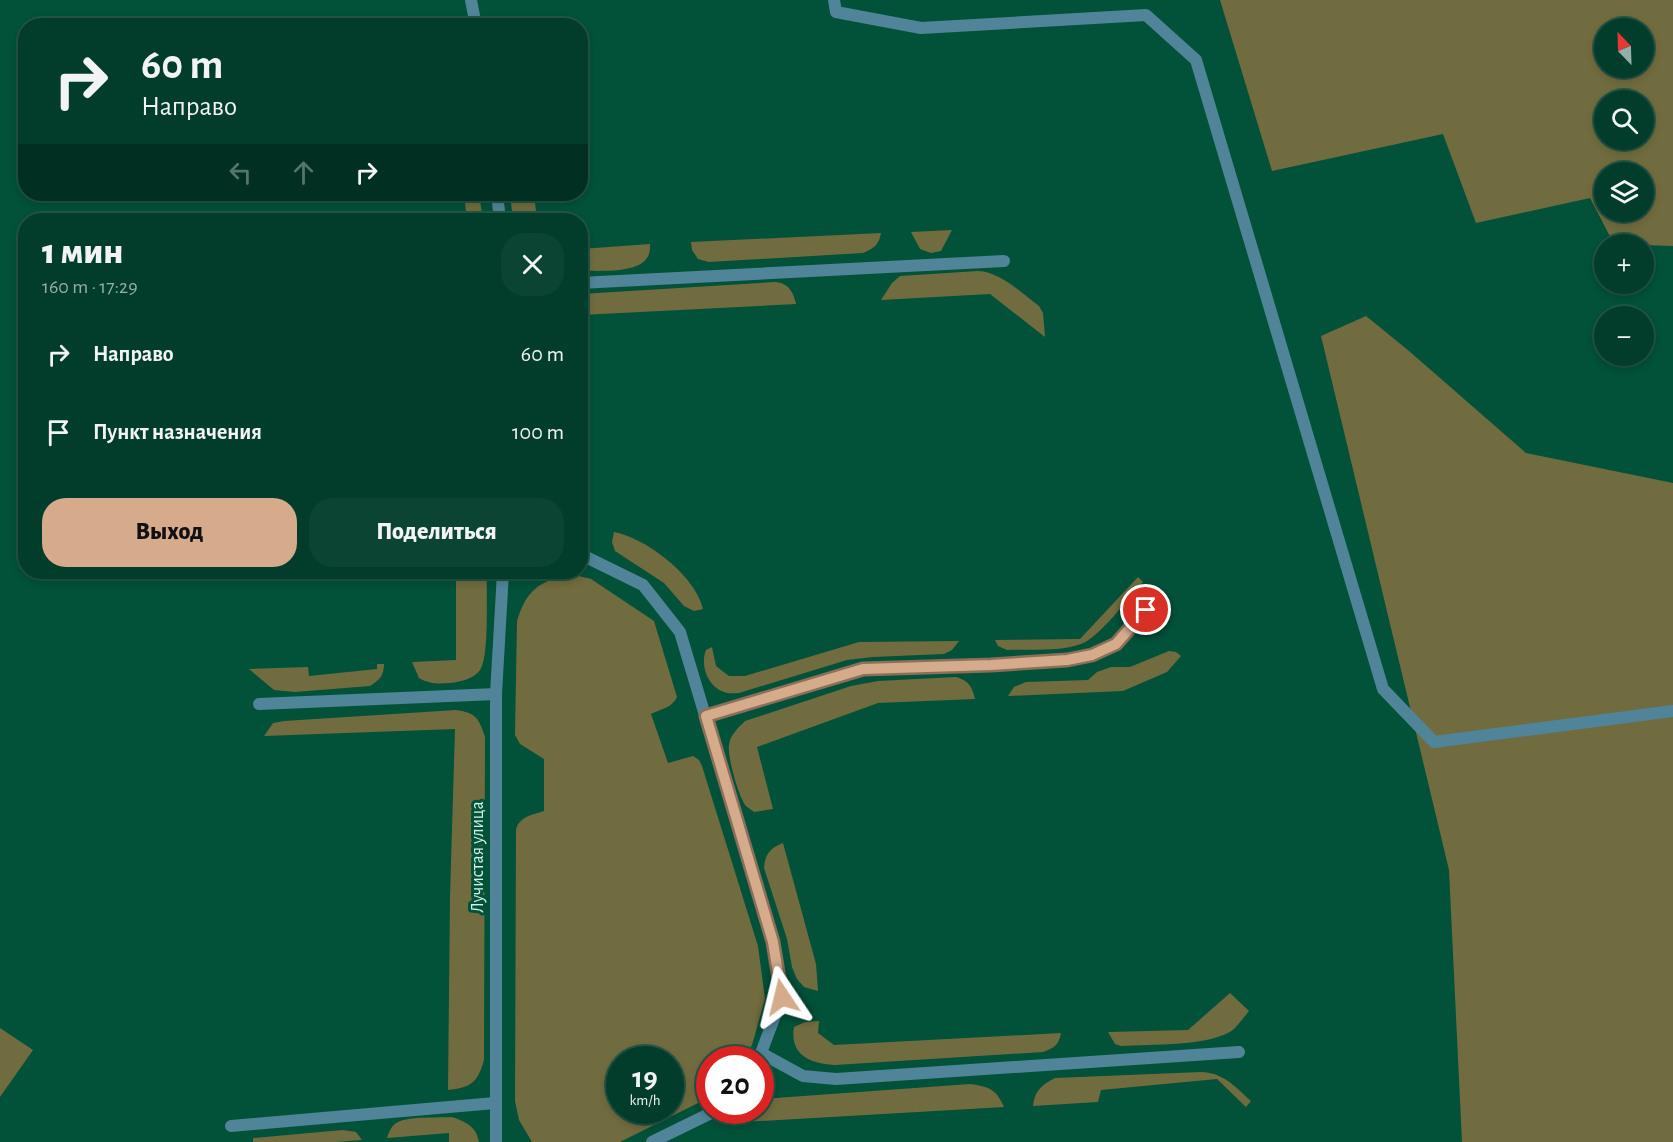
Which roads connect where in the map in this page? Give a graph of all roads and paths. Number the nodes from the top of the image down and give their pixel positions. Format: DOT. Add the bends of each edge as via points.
graph roads {
  1 [pos="471,0"];
  2 [pos="834,0"];
  3 [pos="474,18"];
  4 [pos="1004,261"];
  5 [pos="588,283"];
  6 [pos="588,558"];
  7 [pos="503,579"];
  8 [pos="1146,610"];
  9 [pos="496,694"];
  10 [pos="259,704"];
  11 [pos="1673,711"];
  12 [pos="706,716"];
  13 [pos="763,1046"];
  14 [pos="1239,1052"];
  15 [pos="774,1063"];
  16 [pos="495,1103"];
  17 [pos="696,1120"];
  18 [pos="231,1126"];
  19 [pos="496,1142"];
  20 [pos="652,1142"];
  1 -- 3 [label="street"];
  2 -- 11 [label="street" via="836,12 921,28 1146,15 1196,60 1383,689 1434,742"];
  4 -- 5 [label="street"];
  6 -- 12 [label="street" via="643,585 680,632"];
  7 -- 9 [label="street, Лучистая улица"];
  8 -- 12 [label="street" via="1116,644 1092,655 991,665 863,669"];
  9 -- 10 [label="street"];
  9 -- 16 [label="street, Лучистая улица"];
  12 -- 13 [label="street" via="773,942 782,997"];
  14 -- 15 [label="street" via="836,1079 803,1076"];
  16 -- 18 [label="street"];
  16 -- 19 [label="street, Лучистая улица"];
  17 -- 20 [label="street"];
}
